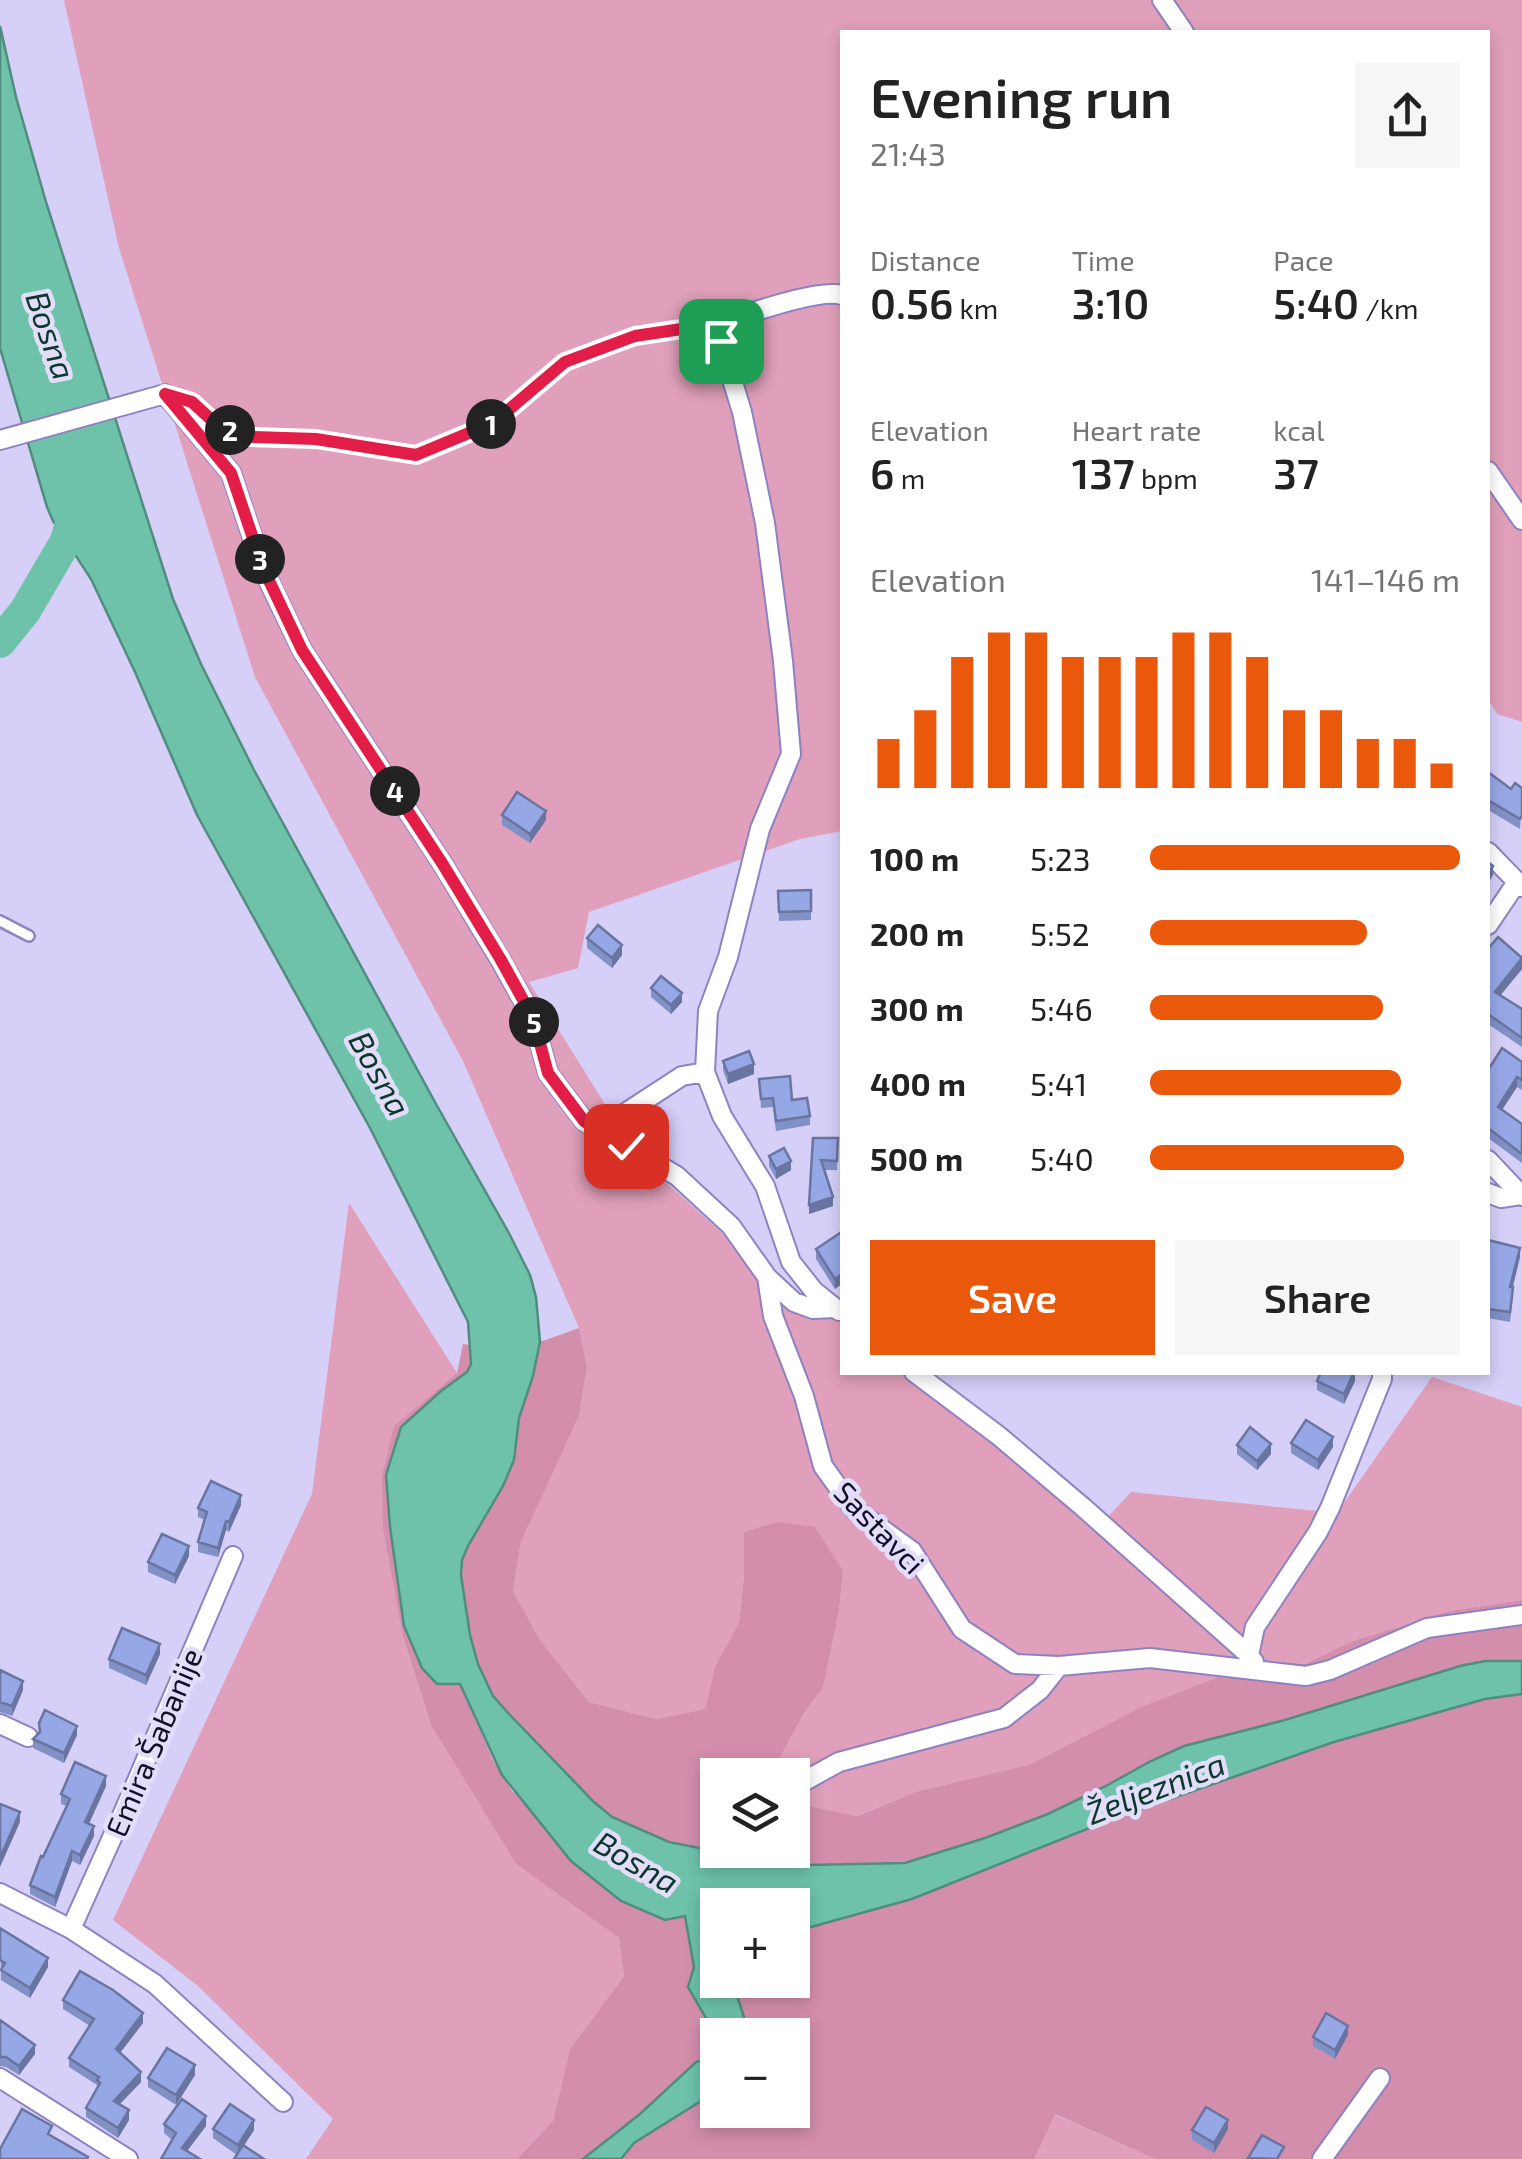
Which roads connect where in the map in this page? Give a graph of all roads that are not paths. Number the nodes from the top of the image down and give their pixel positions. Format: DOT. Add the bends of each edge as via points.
graph roads {
  1 [pos="1162,0"];
  2 [pos="1183,30"];
  3 [pos="840,294"];
  4 [pos="4,440"];
  5 [pos="1490,473"];
  6 [pos="1522,520"];
  7 [pos="1490,854"];
  8 [pos="1520,884"];
  9 [pos="0,921"];
  10 [pos="1490,922"];
  11 [pos="29,936"];
  12 [pos="705,1072"];
  13 [pos="602,1132"];
  14 [pos="1490,1162"];
  15 [pos="1490,1194"];
  16 [pos="1522,1195"];
  17 [pos="767,1277"];
  18 [pos="839,1311"];
  19 [pos="918,1375"];
  20 [pos="1382,1375"];
  21 [pos="233,1556"];
  22 [pos="1522,1615"];
  23 [pos="1255,1662"];
  24 [pos="1059,1666"];
  25 [pos="0,1724"];
  26 [pos="28,1736"];
  27 [pos="810,1778"];
  28 [pos="0,1893"];
  29 [pos="71,1928"];
  30 [pos="0,2078"];
  31 [pos="1380,2078"];
  32 [pos="283,2102"];
  33 [pos="128,2159"];
  34 [pos="1322,2159"];
  1 -- 2 [label="street"];
  3 -- 12 [label="street" via="715,324 765,523 791,754 760,830 708,1011"];
  4 -- 13 [label="street" via="165,394 231,473 263,568 302,650 501,960 533,1018 548,1073 584,1121"];
  5 -- 6 [label="street"];
  7 -- 8 [label="street"];
  8 -- 10 [label="street"];
  9 -- 11 [label="lane"];
  12 -- 13 [label="street" via="682,1076"];
  12 -- 18 [label="street" via="722,1116 765,1186 791,1262"];
  13 -- 17 [label="street" via="677,1176 731,1226"];
  14 -- 16 [label="street"];
  15 -- 16 [label="street"];
  17 -- 18 [label="street" via="794,1302"];
  17 -- 24 [label="street, Sastavci" via="773,1316 824,1466 853,1508 912,1550 962,1629 1015,1664"];
  19 -- 23 [label="street" via="1084,1508"];
  20 -- 23 [label="street" via="1330,1508 1255,1627"];
  21 -- 29 [label="street, Emira Šabanije"];
  22 -- 23 [label="street, Sastavci" via="1426,1628 1306,1676 1282,1675"];
  23 -- 24 [label="street, Sastavci" via="1150,1658"];
  24 -- 27 [label="street" via="1004,1718 839,1762"];
  25 -- 26 [label="street"];
  28 -- 29 [label="street"];
  29 -- 32 [label="street" via="155,1984"];
  30 -- 33 [label="street"];
  31 -- 34 [label="street"];
}
